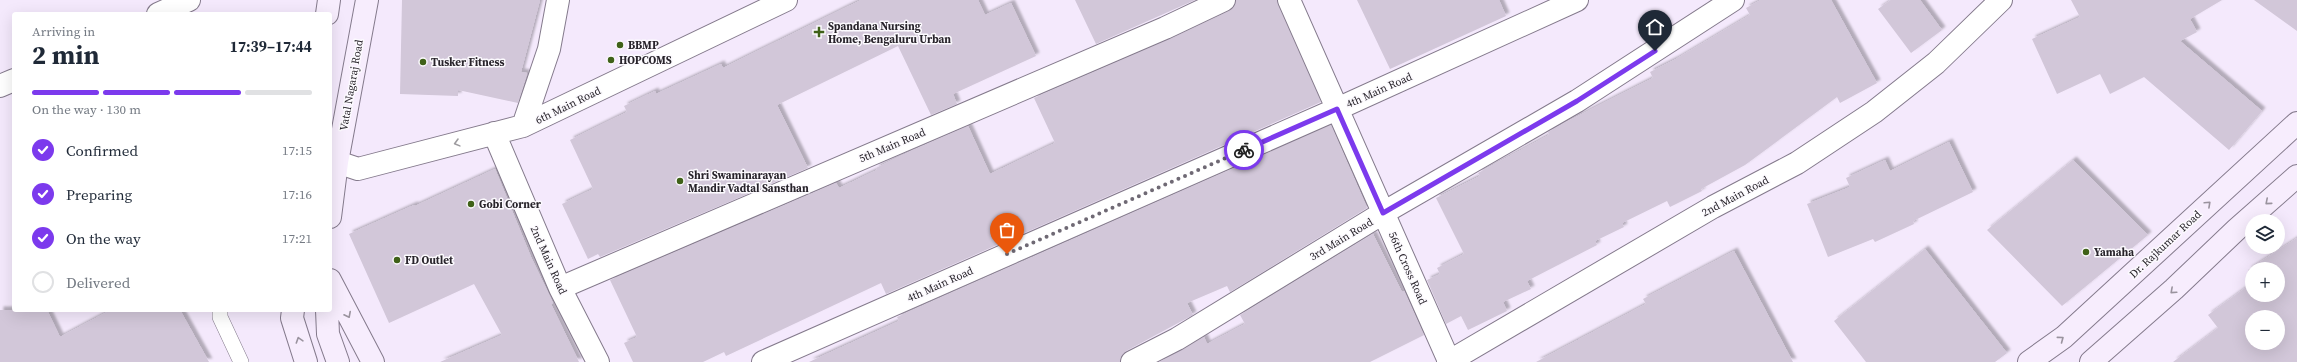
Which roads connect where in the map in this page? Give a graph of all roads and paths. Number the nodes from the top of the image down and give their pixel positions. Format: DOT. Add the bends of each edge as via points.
graph roads {
  1 [pos="189,0"];
  2 [pos="329,0"];
  3 [pos="367,0"];
  4 [pos="558,0"];
  5 [pos="786,0"];
  6 [pos="1224,0"];
  7 [pos="1288,0"];
  8 [pos="1577,0"];
  9 [pos="1733,0"];
  10 [pos="2001,0"];
  11 [pos="162,12"];
  12 [pos="327,12"];
  13 [pos="12,81"];
  14 [pos="0,86"];
  15 [pos="1337,109"];
  16 [pos="2297,123"];
  17 [pos="523,126"];
  18 [pos="494,133"];
  19 [pos="336,162"];
  20 [pos="2297,176"];
  21 [pos="332,199"];
  22 [pos="1383,213"];
  23 [pos="332,284"];
  24 [pos="560,288"];
  25 [pos="220,312"];
  26 [pos="327,312"];
  27 [pos="293,314"];
  28 [pos="241,362"];
  29 [pos="306,362"];
  30 [pos="338,362"];
  31 [pos="372,362"];
  32 [pos="598,362"];
  33 [pos="763,362"];
  34 [pos="1132,362"];
  35 [pos="1448,362"];
  36 [pos="2029,362"];
  37 [pos="2091,362"];
  1 -- 11 [label="street"];
  2 -- 12 [label="main road"];
  3 -- 19 [label="main road, Vatal Nagaraj Road"];
  4 -- 17 [label="street" via="549,49"];
  5 -- 17 [label="street, 6th Main Road"];
  6 -- 24 [label="street, 5th Main Road" via="1165,28"];
  7 -- 15 [label="street, 56th Cross Road"];
  8 -- 15 [label="street, 4th Main Road"];
  9 -- 22 [label="street, 3rd Main Road" via="1577,101"];
  10 -- 35 [label="street, 2nd Main Road" via="1930,68 1874,112 1797,163 1713,206"];
  13 -- 14 [label="street"];
  15 -- 22 [label="street, 56th Cross Road"];
  15 -- 33 [label="street, 4th Main Road"];
  36 -- 16 [label="main road, Dr. Rajkumar Road, one-way" via="2064,336"];
  17 -- 18 [label="street, 6th Main Road"];
  18 -- 19 [label="street, 6th Main Road, one-way" via="358,169"];
  18 -- 24 [label="street, 2nd Main Road"];
  19 -- 21 [label="main road, Vatal Nagaraj Road"];
  20 -- 37 [label="main road, one-way"];
  22 -- 34 [label="street, 3rd Main Road" via="1177,339"];
  22 -- 35 [label="street, 56th Cross Road"];
  23 -- 31 [label="main road, one-way"];
  24 -- 32 [label="street, 2nd Main Road"];
  25 -- 28 [label="lane"];
  26 -- 30 [label="main road" via="328,334"];
  29 -- 27 [label="main road, one-way"];
}
